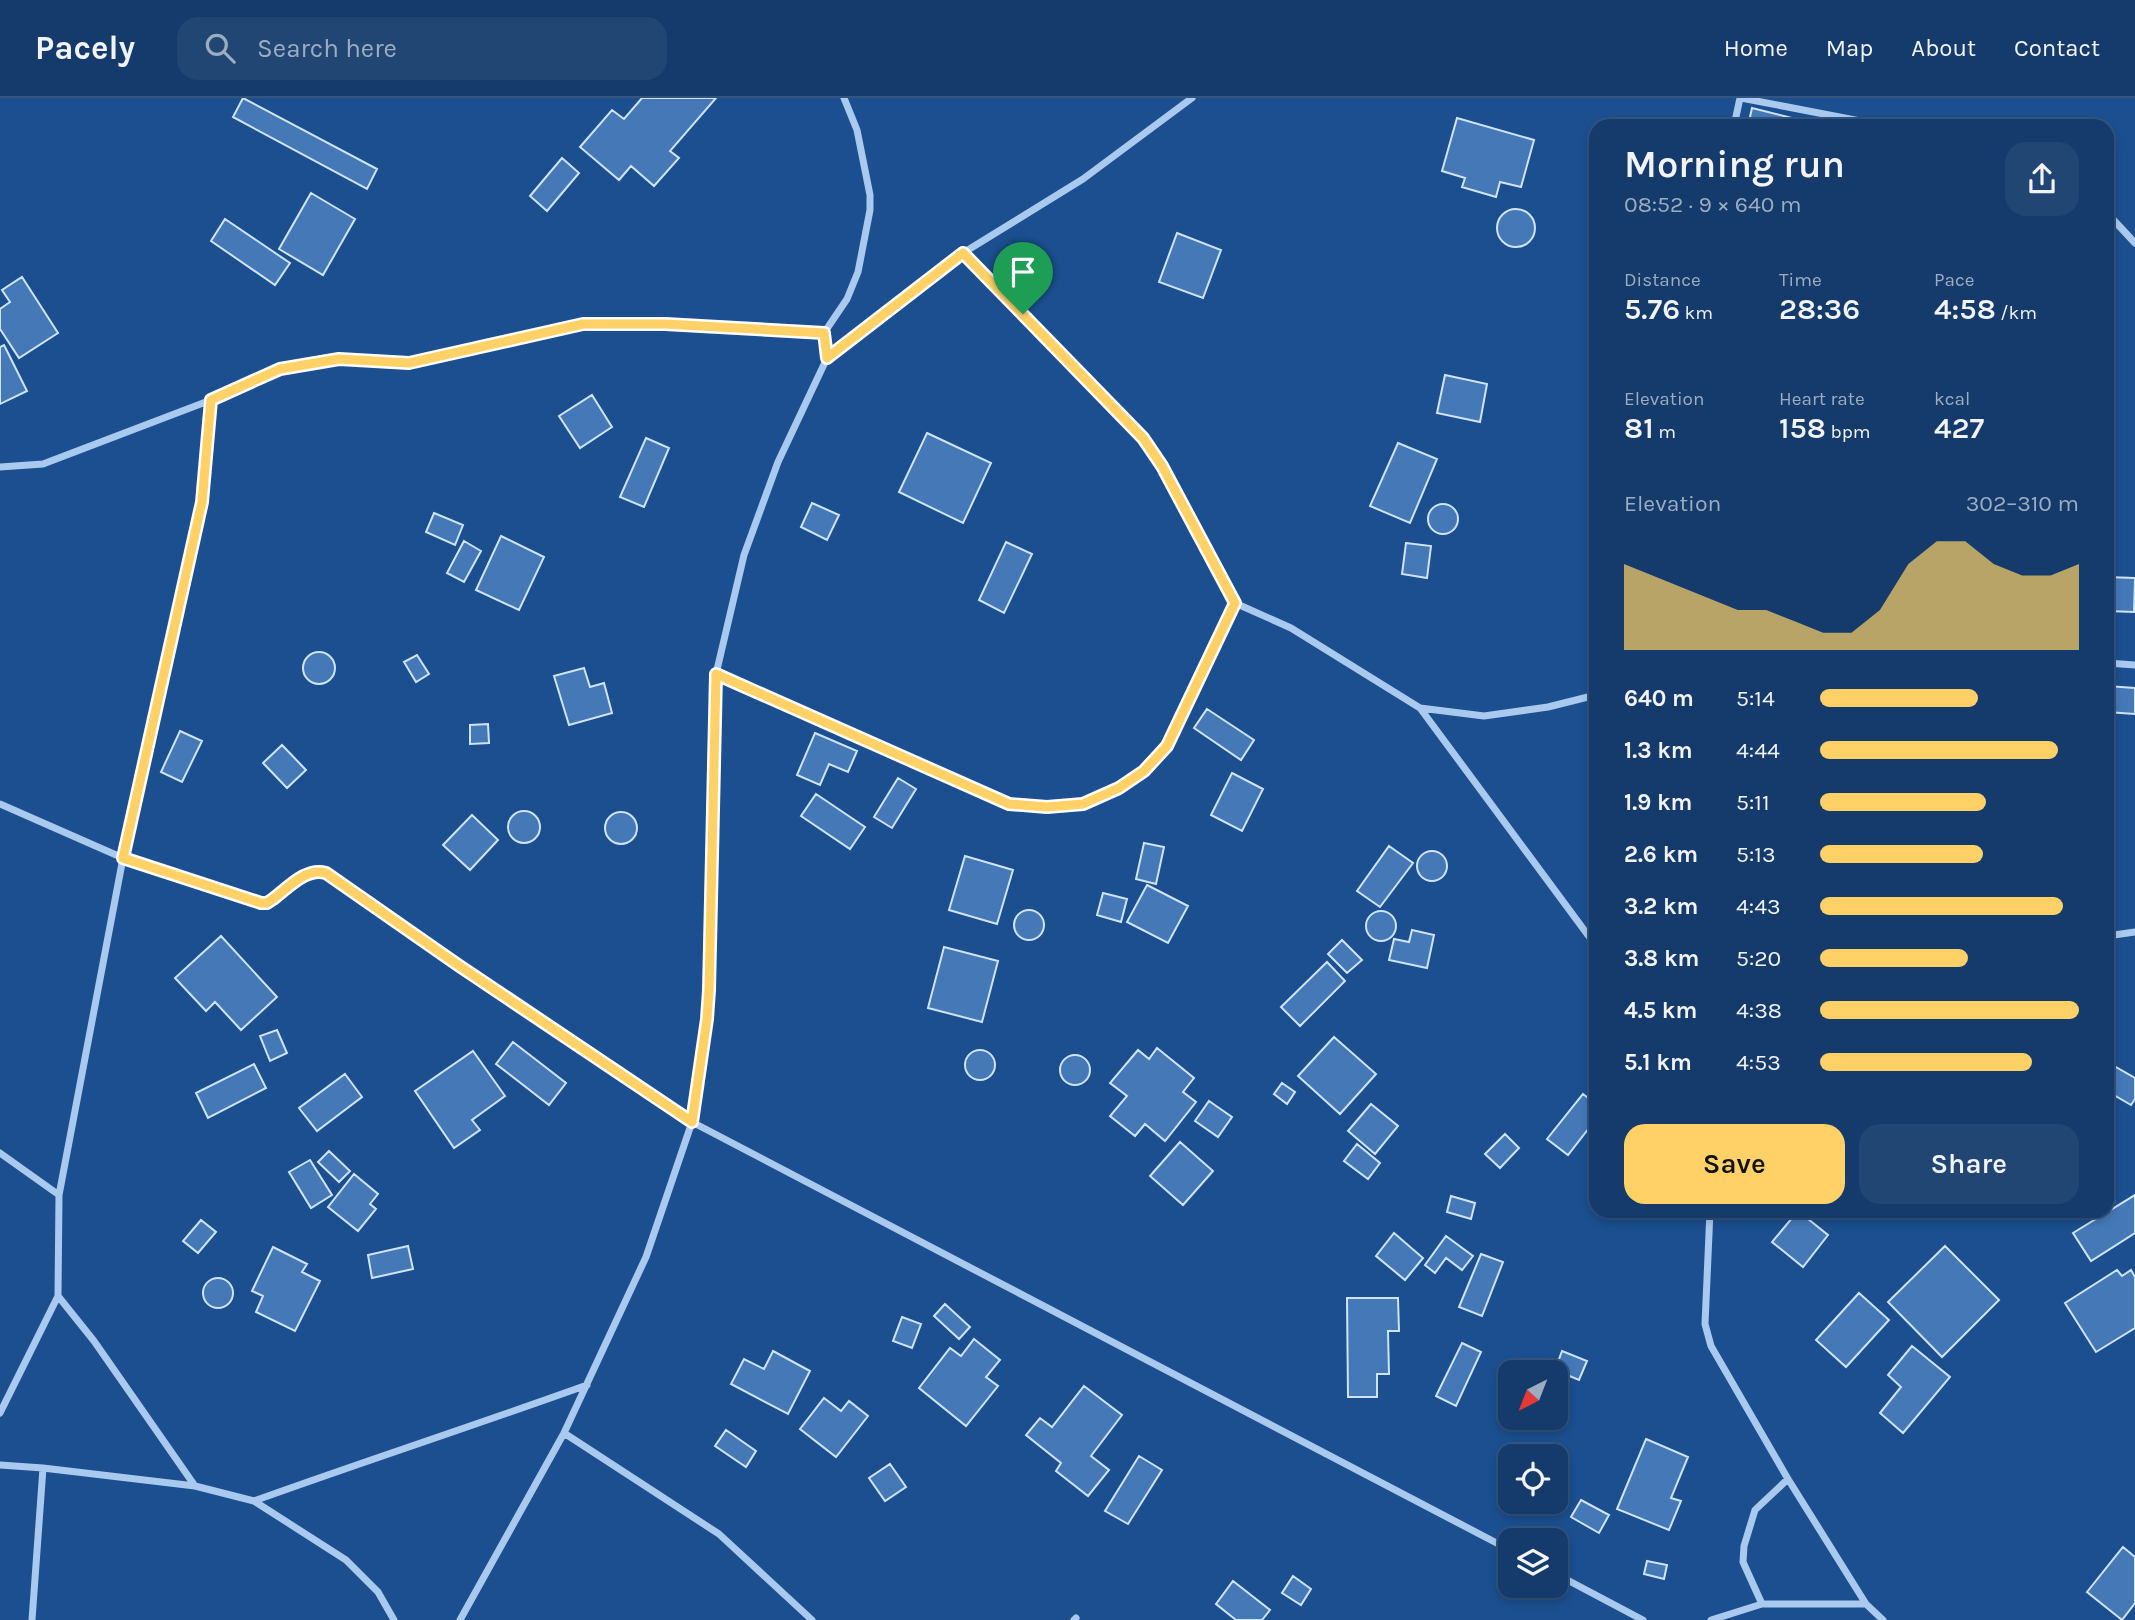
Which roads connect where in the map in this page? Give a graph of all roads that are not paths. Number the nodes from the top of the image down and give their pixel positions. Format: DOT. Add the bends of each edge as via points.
graph roads {
  1 [pos="844,98"];
  2 [pos="1192,98"];
  3 [pos="1741,98"];
  4 [pos="1736,119"];
  5 [pos="1850,119"];
  6 [pos="2114,220"];
  7 [pos="2135,243"];
  8 [pos="963,253"];
  9 [pos="824,333"];
  10 [pos="827,358"];
  11 [pos="211,400"];
  12 [pos="0,467"];
  13 [pos="1235,603"];
  14 [pos="2114,664"];
  15 [pos="2135,665"];
  16 [pos="716,674"];
  17 [pos="1589,697"];
  18 [pos="1420,708"];
  19 [pos="0,804"];
  20 [pos="123,858"];
  21 [pos="2135,932"];
  22 [pos="2114,935"];
  23 [pos="1589,937"];
  24 [pos="692,1122"];
  25 [pos="0,1153"];
  26 [pos="59,1195"];
  27 [pos="1710,1218"];
  28 [pos="58,1296"];
  29 [pos="587,1385"];
  30 [pos="0,1413"];
  31 [pos="564,1433"];
  32 [pos="0,1465"];
  33 [pos="43,1468"];
  34 [pos="1788,1479"];
  35 [pos="195,1486"];
  36 [pos="254,1501"];
  37 [pos="1498,1544"];
  38 [pos="1568,1580"];
  39 [pos="1762,1604"];
  40 [pos="1866,1604"];
  41 [pos="32,1620"];
  42 [pos="394,1620"];
  43 [pos="460,1620"];
  44 [pos="812,1620"];
  45 [pos="1643,1620"];
  46 [pos="1711,1620"];
  47 [pos="1883,1620"];
  1 -- 9 [label="street" via="857,130 870,210 858,272 847,299"];
  2 -- 8 [label="street" via="1083,179"];
  3 -- 4 [label="street"];
  3 -- 5 [label="street"];
  6 -- 7 [label="street"];
  8 -- 10 [label="street"];
  8 -- 13 [label="street" via="1143,438"];
  9 -- 10 [label="street"];
  9 -- 11 [label="street" via="583,324 409,363 339,359 280,369"];
  10 -- 16 [label="street" via="778,462 744,555"];
  11 -- 12 [label="street" via="43,464"];
  11 -- 20 [label="street" via="202,502"];
  13 -- 16 [label="street" via="1167,746 1144,771 1083,804 1009,804"];
  13 -- 18 [label="street" via="1291,628"];
  14 -- 15 [label="street"];
  16 -- 24 [label="street" via="709,990"];
  17 -- 18 [label="street" via="1484,716"];
  18 -- 23 [label="street"];
  19 -- 20 [label="street"];
  20 -- 24 [label="street" via="261,903 306,874 326,873"];
  20 -- 26 [label="street"];
  21 -- 22 [label="street"];
  24 -- 29 [label="street" via="646,1257"];
  24 -- 37 [label="street"];
  25 -- 26 [label="street"];
  26 -- 28 [label="street"];
  27 -- 34 [label="street" via="1705,1324 1711,1346"];
  28 -- 30 [label="street"];
  28 -- 35 [label="street"];
  29 -- 31 [label="street"];
  29 -- 36 [label="street"];
  31 -- 43 [label="street"];
  31 -- 44 [label="street" via="719,1534"];
  32 -- 33 [label="street"];
  33 -- 35 [label="street"];
  33 -- 41 [label="street"];
  34 -- 39 [label="street" via="1755,1510 1744,1546 1743,1562"];
  34 -- 40 [label="street"];
  35 -- 36 [label="street"];
  36 -- 42 [label="street" via="346,1560 378,1592"];
  38 -- 45 [label="street"];
  39 -- 40 [label="street"];
  39 -- 46 [label="street"];
  40 -- 47 [label="street"];
}
